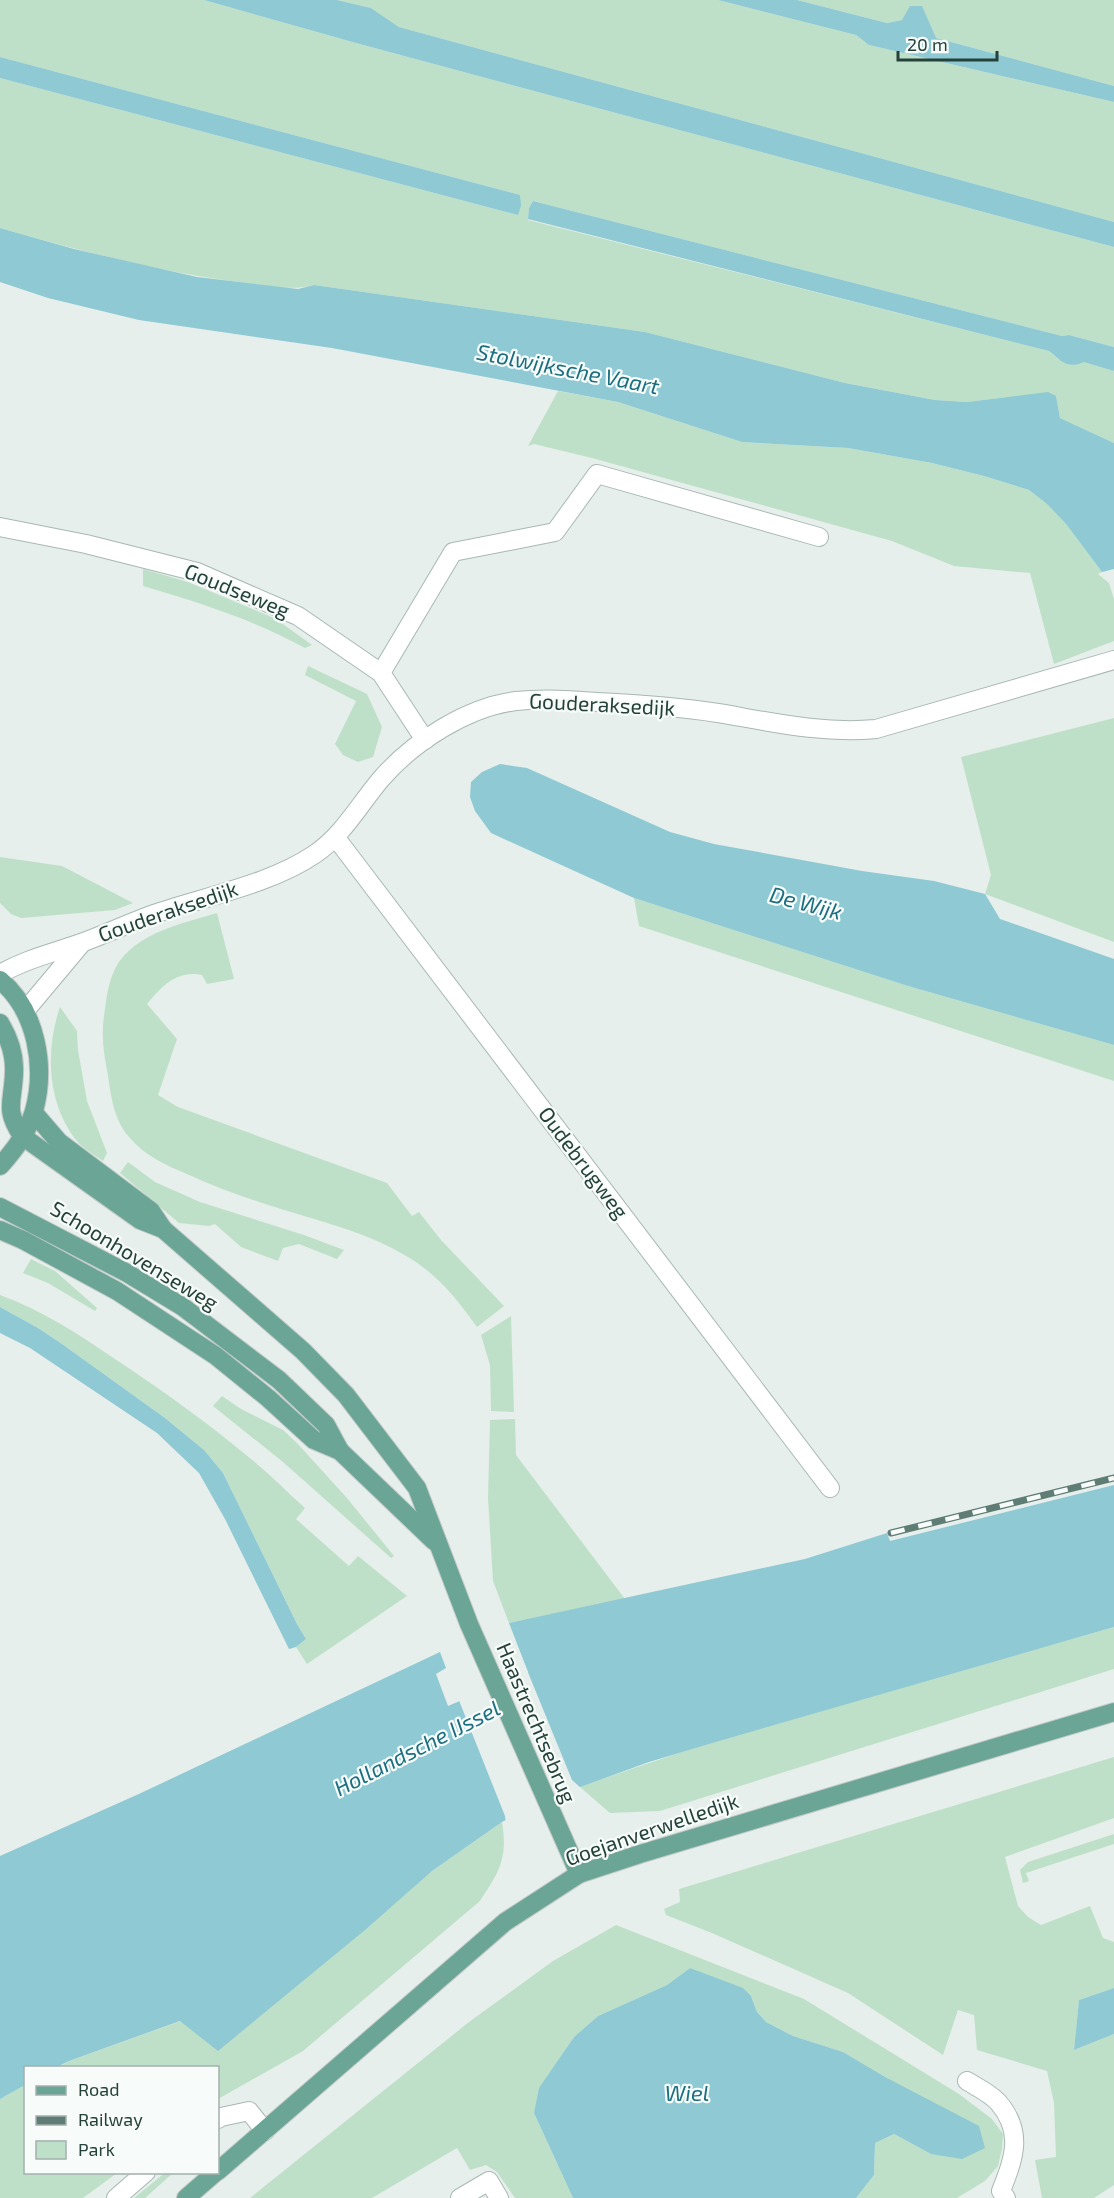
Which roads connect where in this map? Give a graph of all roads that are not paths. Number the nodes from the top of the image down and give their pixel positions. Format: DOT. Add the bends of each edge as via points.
graph roads {
  1 [pos="0,527"];
  2 [pos="819,537"];
  3 [pos="1114,660"];
  4 [pos="381,673"];
  5 [pos="425,740"];
  6 [pos="336,838"];
  7 [pos="82,943"];
  8 [pos="0,974"];
  9 [pos="0,980"];
  10 [pos="25,1011"];
  11 [pos="0,1023"];
  12 [pos="33,1113"];
  13 [pos="22,1136"];
  14 [pos="0,1166"];
  15 [pos="0,1207"];
  16 [pos="162,1229"];
  17 [pos="0,1230"];
  18 [pos="340,1451"];
  19 [pos="830,1488"];
  20 [pos="437,1544"];
  21 [pos="455,1588"];
  22 [pos="1114,1712"];
  23 [pos="579,1874"];
  24 [pos="967,2081"];
  25 [pos="219,2118"];
  26 [pos="265,2131"];
  27 [pos="219,2170"];
  28 [pos="144,2174"];
  29 [pos="215,2174"];
  30 [pos="999,2196"];
  31 [pos="116,2198"];
  32 [pos="186,2198"];
  33 [pos="460,2198"];
  34 [pos="499,2198"];
  1 -- 4 [label="street, Goudseweg" via="197,572 298,616"];
  2 -- 4 [label="street" via="597,474 555,532 453,552"];
  3 -- 5 [label="street, Gouderaksedijk" via="876,729 816,730 629,703 543,699 513,701 482,710 454,721"];
  4 -- 5 [label="street, Goudseweg"];
  5 -- 6 [label="street, Gouderaksedijk" via="381,779"];
  6 -- 7 [label="street, Gouderaksedijk" via="286,871"];
  6 -- 19 [label="street, Oudebrugweg"];
  7 -- 8 [label="street, Gouderaksedijk" via="31,958"];
  7 -- 10 [label="street, Gouderaksedijk"];
  9 -- 10 [label="main road"];
  10 -- 12 [label="main road" via="39,1066"];
  11 -- 13 [label="main road" via="13,1056 11,1118"];
  12 -- 13 [label="main road"];
  12 -- 16 [label="main road, Schoonhovenseweg" via="59,1142 151,1211"];
  13 -- 14 [label="main road"];
  13 -- 16 [label="main road, Schoonhovenseweg" via="140,1220"];
  15 -- 18 [label="main road, Schoonhovenseweg" via="183,1307 279,1380 326,1425"];
  16 -- 20 [label="main road, Schoonhovenseweg" via="303,1351 346,1395 417,1488"];
  17 -- 18 [label="main road, Schoonhovenseweg" via="117,1291 216,1356 314,1440"];
  18 -- 20 [label="main road, Schoonhovenseweg"];
  20 -- 21 [label="main road, Schoonhovenseweg"];
  21 -- 23 [label="main road, Haastrechtsebrug"];
  22 -- 23 [label="main road, Goejanverwelledijk"];
  23 -- 26 [label="main road, Goejanverwelledijk" via="505,1922"];
  24 -- 30 [label="street" via="997,2101 1014,2125 1015,2146"];
  25 -- 26 [label="street" via="249,2111"];
  26 -- 27 [label="main road, Goejanverwelledijk"];
  28 -- 31 [label="street"];
  29 -- 32 [label="main road, Goejanverwelledijk"];
  33 -- 34 [label="street" via="489,2181"];
}
